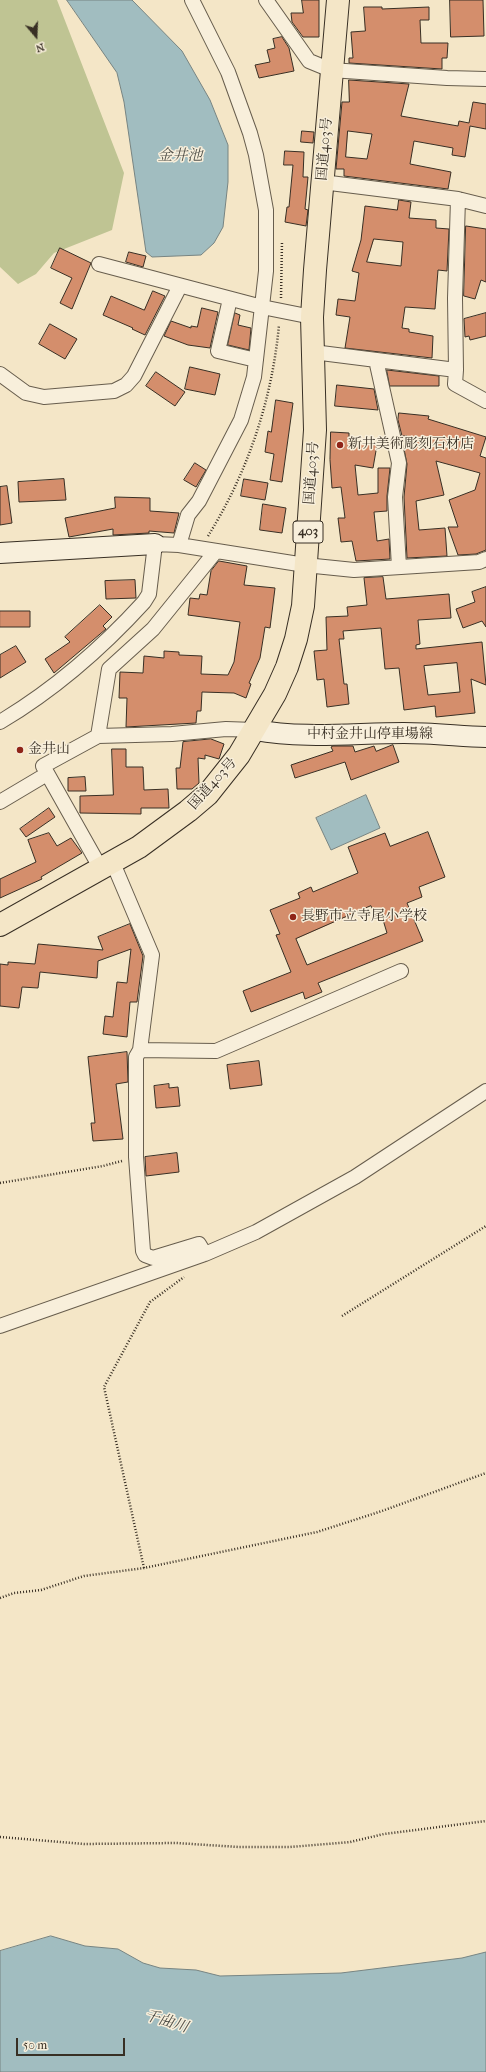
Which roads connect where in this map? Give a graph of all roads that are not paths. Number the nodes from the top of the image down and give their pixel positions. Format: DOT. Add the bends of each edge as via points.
graph roads {
  1 [pos="192,0"];
  2 [pos="266,0"];
  3 [pos="338,0"];
  4 [pos="331,70"];
  5 [pos="486,79"];
  6 [pos="322,182"];
  7 [pos="458,199"];
  8 [pos="486,206"];
  9 [pos="99,264"];
  10 [pos="180,286"];
  11 [pos="230,299"];
  12 [pos="262,307"];
  13 [pos="312,317"];
  14 [pos="313,352"];
  15 [pos="256,360"];
  16 [pos="376,360"];
  17 [pos="456,370"];
  18 [pos="0,374"];
  19 [pos="486,401"];
  20 [pos="155,544"];
  21 [pos="179,545"];
  22 [pos="216,551"];
  23 [pos="0,553"];
  24 [pos="486,560"];
  25 [pos="305,565"];
  26 [pos="398,567"];
  27 [pos="0,722"];
  28 [pos="255,730"];
  29 [pos="98,736"];
  30 [pos="486,737"];
  31 [pos="47,774"];
  32 [pos="0,802"];
  33 [pos="107,866"];
  34 [pos="0,926"];
  35 [pos="401,971"];
  36 [pos="140,1050"];
  37 [pos="486,1091"];
  38 [pos="205,1254"];
  39 [pos="0,1326"];
  1 -- 12 [label="street" via="228,72 256,155 266,217 266,271"];
  2 -- 4 [label="street" via="309,61"];
  3 -- 4 [label="highway, 国道403号 / 403"];
  4 -- 5 [label="street"];
  4 -- 6 [label="highway, 国道403号 / 403"];
  6 -- 7 [label="street"];
  6 -- 13 [label="highway, 国道403号 / 403"];
  7 -- 8 [label="street"];
  7 -- 17 [label="street"];
  9 -- 10 [label="street"];
  10 -- 11 [label="street"];
  10 -- 18 [label="street" via="134,376 121,389 44,397 26,393"];
  11 -- 12 [label="street"];
  11 -- 15 [label="street" via="218,351"];
  12 -- 13 [label="street"];
  12 -- 15 [label="street"];
  13 -- 14 [label="highway, 国道403号 / 403"];
  14 -- 16 [label="street"];
  14 -- 25 [label="highway, 国道403号 / 403" via="315,430"];
  15 -- 21 [label="street" via="254,377 241,420 199,500 188,515"];
  16 -- 17 [label="street"];
  16 -- 26 [label="street" via="399,463 395,497"];
  17 -- 19 [label="street" via="455,384"];
  20 -- 21 [label="street"];
  20 -- 23 [label="main road"];
  20 -- 27 [label="street" via="149,594 144,602 72,670 32,702"];
  21 -- 22 [label="street"];
  22 -- 25 [label="street"];
  22 -- 29 [label="street" via="153,629 109,669"];
  24 -- 26 [label="street"];
  25 -- 26 [label="street" via="354,570"];
  25 -- 28 [label="highway, 国道403号 / 403" via="303,606 296,639 275,694"];
  28 -- 29 [label="street" via="226,728 172,734"];
  28 -- 30 [label="main road, 中村金井山停車場線" via="314,736 404,733"];
  28 -- 33 [label="highway, 国道403号 / 403" via="208,794 165,830"];
  29 -- 31 [label="street" via="43,766"];
  31 -- 32 [label="street"];
  31 -- 33 [label="street"];
  33 -- 34 [label="highway, 国道403号 / 403"];
  33 -- 36 [label="street" via="152,955"];
  35 -- 36 [label="street" via="216,1051"];
  36 -- 38 [label="street" via="136,1057 136,1157 145,1255 153,1258 199,1244"];
  37 -- 38 [label="street" via="355,1177 256,1232"];
  38 -- 39 [label="street"];
}
